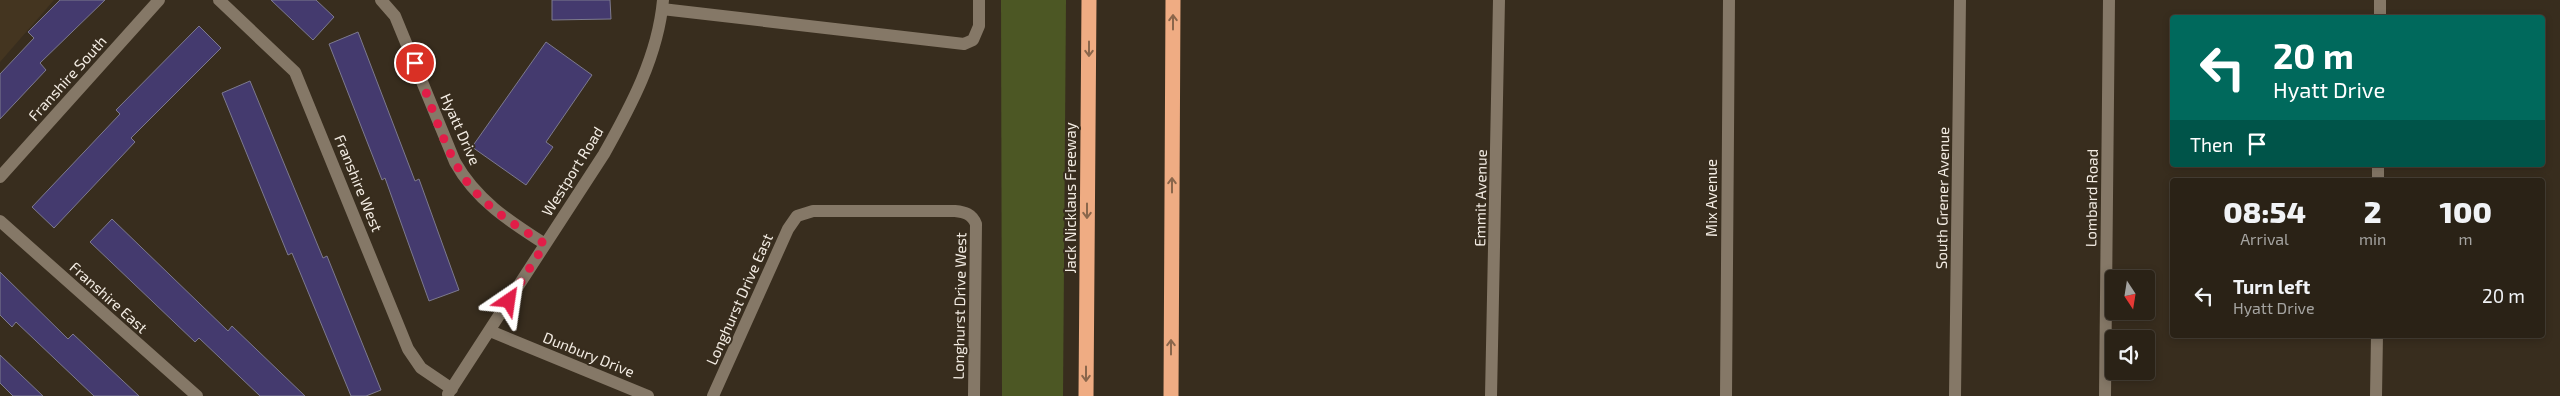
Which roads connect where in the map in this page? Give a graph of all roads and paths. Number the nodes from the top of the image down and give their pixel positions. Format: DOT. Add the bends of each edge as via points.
graph roads {
  1 [pos="159,0"];
  2 [pos="219,0"];
  3 [pos="382,0"];
  4 [pos="979,0"];
  5 [pos="1089,0"];
  6 [pos="1173,0"];
  7 [pos="1499,0"];
  8 [pos="1729,0"];
  9 [pos="1960,0"];
  10 [pos="2108,0"];
  11 [pos="2380,0"];
  12 [pos="663,5"];
  13 [pos="2380,15"];
  14 [pos="0,177"];
  15 [pos="973,218"];
  16 [pos="0,222"];
  17 [pos="545,244"];
  18 [pos="490,330"];
  19 [pos="2376,338"];
  20 [pos="449,392"];
  21 [pos="197,396"];
  22 [pos="648,396"];
  23 [pos="713,396"];
  24 [pos="974,396"];
  25 [pos="1086,396"];
  26 [pos="1171,396"];
  27 [pos="1491,396"];
  28 [pos="1726,396"];
  29 [pos="1956,396"];
  30 [pos="2105,396"];
  31 [pos="2376,396"];
  1 -- 14 [label="street, Franshire South"];
  2 -- 20 [label="street, Franshire West" via="295,72 408,349 422,368"];
  3 -- 17 [label="street, Hyatt Drive" via="395,16 455,162 466,180 501,216"];
  4 -- 12 [label="street" via="979,26 973,40 964,44"];
  5 -- 25 [label="highway, Jack Nicklaus Freeway, one-way"];
  26 -- 6 [label="highway, one-way"];
  7 -- 27 [label="street, Emmit Avenue"];
  8 -- 28 [label="street, Mix Avenue"];
  9 -- 29 [label="street, South Grener Avenue"];
  10 -- 30 [label="street, Lombard Road"];
  11 -- 13 [label="street"];
  12 -- 17 [label="street, Westport Road" via="650,55 623,120"];
  15 -- 23 [label="street, Longhurst Drive East" via="965,212 955,211 813,211 797,216 788,229"];
  15 -- 24 [label="street, Longhurst Drive West" via="976,224"];
  16 -- 21 [label="street, Franshire East"];
  17 -- 18 [label="street, Westport Road"];
  18 -- 20 [label="street, Westport Road"];
  18 -- 22 [label="street, Dunbury Drive"];
  19 -- 31 [label="street"];
}
